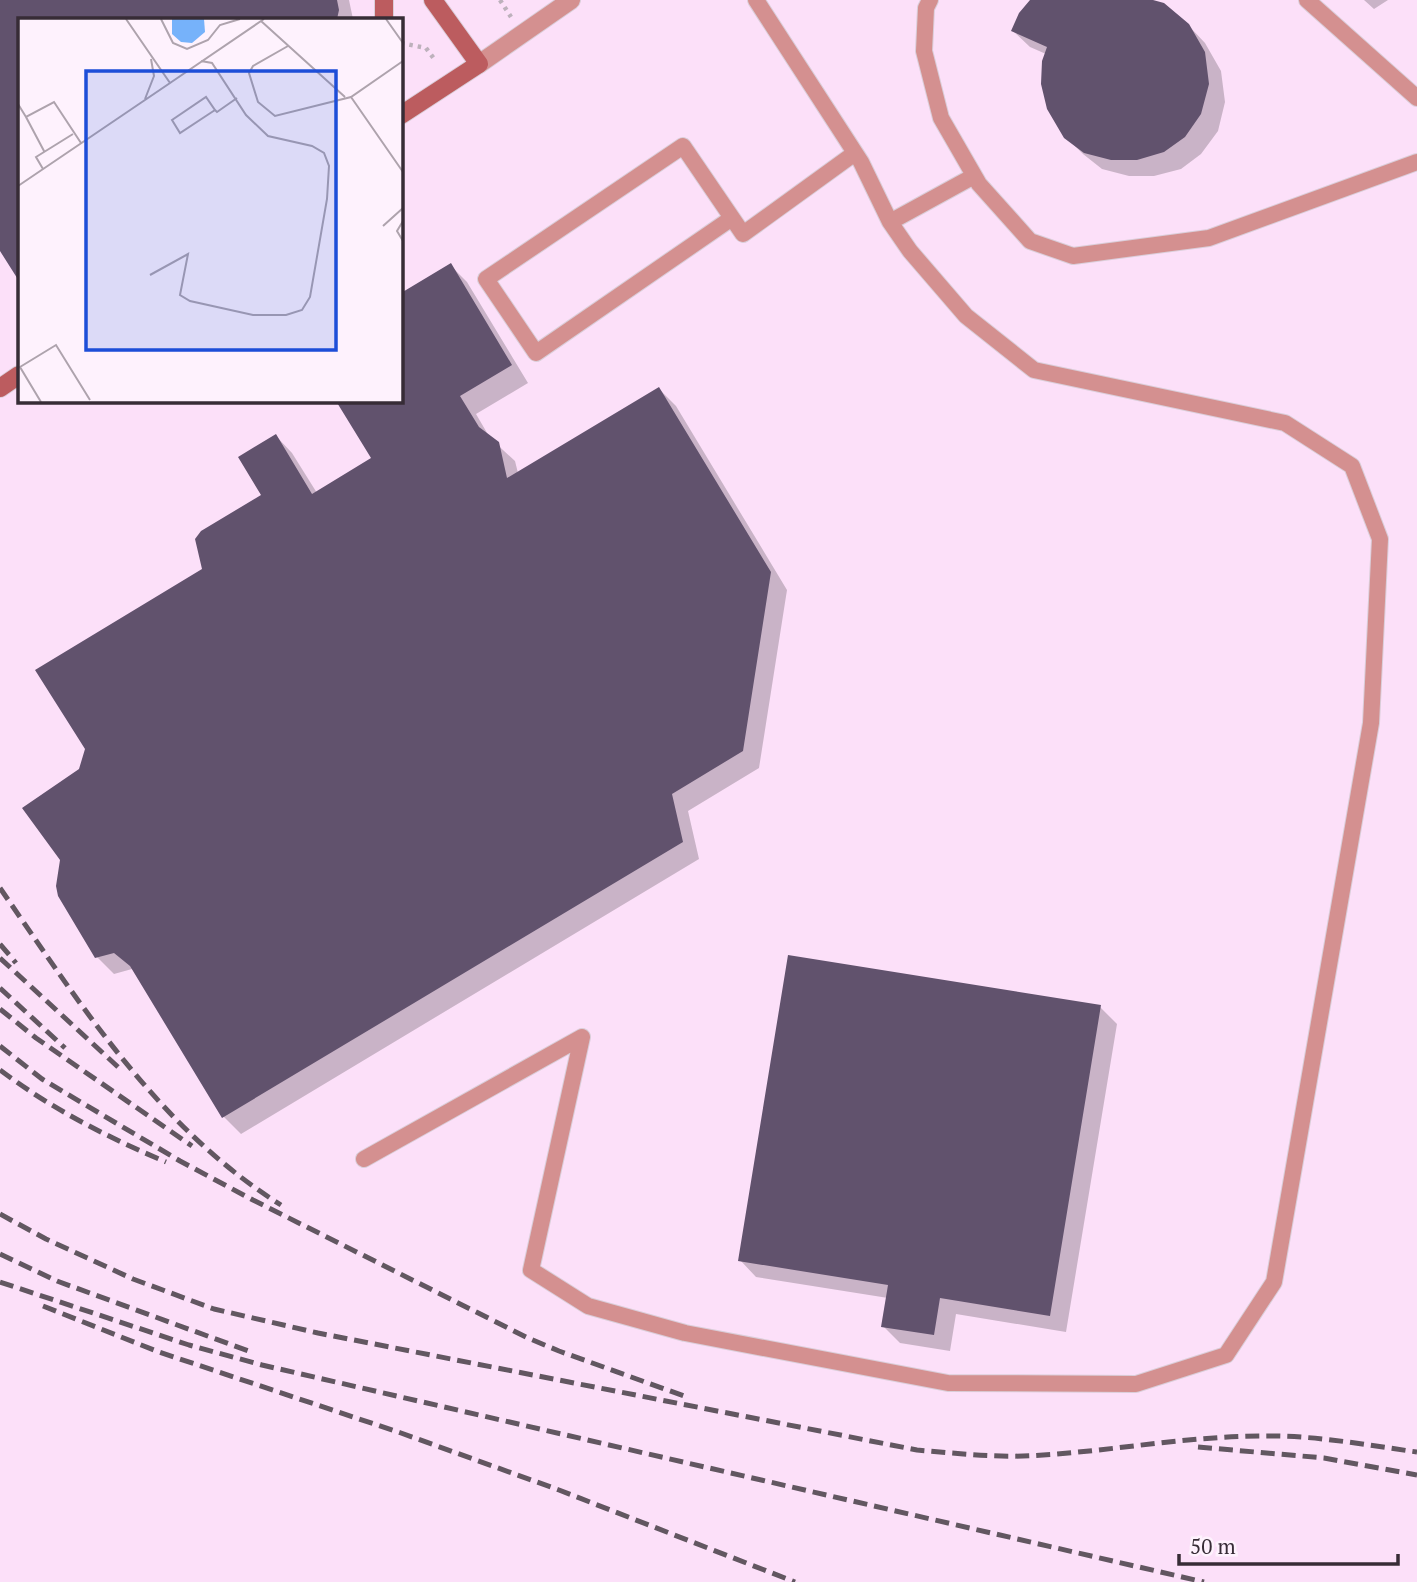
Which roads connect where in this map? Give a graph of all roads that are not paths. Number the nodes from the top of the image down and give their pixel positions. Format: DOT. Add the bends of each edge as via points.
graph roads {
  1 [pos="384,0"];
  2 [pos="433,0"];
  3 [pos="571,0"];
  4 [pos="755,0"];
  5 [pos="930,0"];
  6 [pos="1307,0"];
  7 [pos="384,18"];
  8 [pos="479,64"];
  9 [pos="1417,97"];
  10 [pos="402,114"];
  11 [pos="855,153"];
  12 [pos="1417,162"];
  13 [pos="974,176"];
  14 [pos="732,218"];
  15 [pos="890,222"];
  16 [pos="18,376"];
  17 [pos="0,388"];
  18 [pos="364,1159"];
  1 -- 7 [label="main road"];
  2 -- 8 [label="main road"];
  3 -- 8 [label="street"];
  4 -- 11 [label="lane"];
  5 -- 13 [label="lane" via="924,51 941,118"];
  6 -- 9 [label="lane"];
  8 -- 10 [label="main road"];
  11 -- 14 [label="lane" via="743,234"];
  11 -- 15 [label="lane"];
  12 -- 13 [label="lane" via="1209,238 1073,256 1030,241"];
  13 -- 15 [label="lane"];
  14 -- 14 [label="lane" via="683,146 486,279 536,353"];
  15 -- 18 [label="lane" via="966,316 1034,370 1285,423 1329,451 1352,466 1380,539 1371,723 1275,1282 1226,1355 1136,1384 948,1383 685,1333 588,1306 531,1270 582,1037"];
  16 -- 17 [label="main road"];
}
